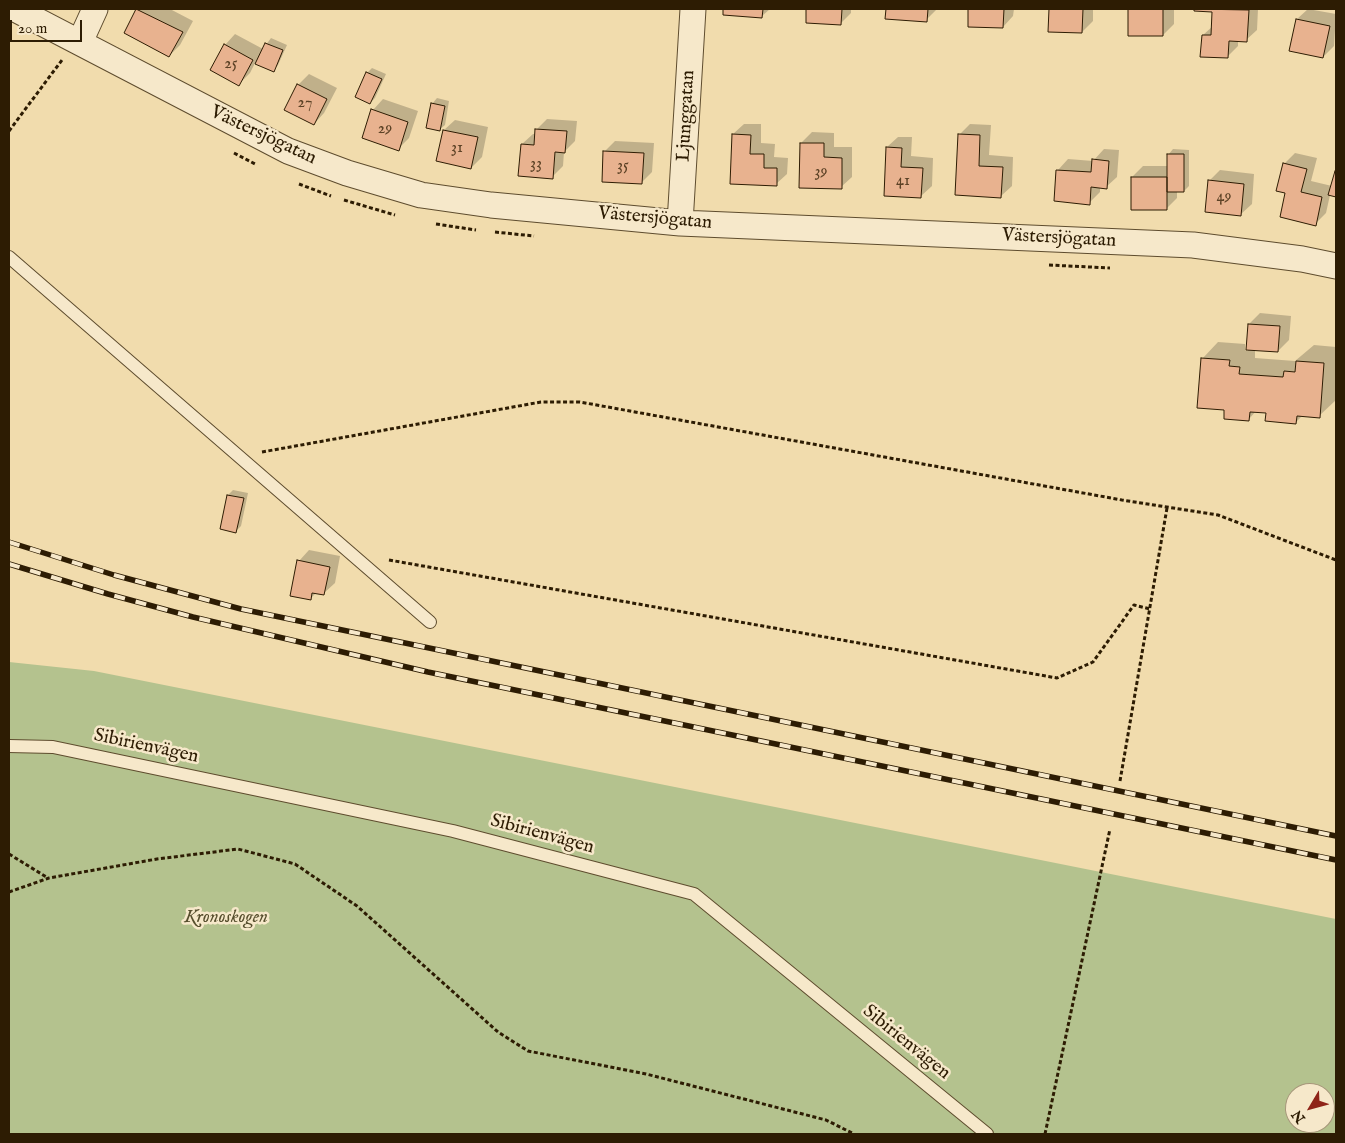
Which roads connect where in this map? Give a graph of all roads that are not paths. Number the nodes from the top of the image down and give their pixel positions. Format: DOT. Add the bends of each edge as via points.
graph roads {
  1 [pos="15,9"];
  2 [pos="95,9"];
  3 [pos="693,9"];
  4 [pos="80,42"];
  5 [pos="680,223"];
  6 [pos="9,257"];
  7 [pos="1336,266"];
  8 [pos="430,622"];
  9 [pos="9,746"];
  10 [pos="987,1134"];
  1 -- 4 [label="street, Västersjögatan"];
  2 -- 4 [label="street"];
  3 -- 5 [label="street, Ljunggatan"];
  4 -- 5 [label="street, Västersjögatan" via="288,151 347,173 422,195"];
  5 -- 7 [label="street, Västersjögatan" via="1193,245"];
  6 -- 8 [label="lane"];
  9 -- 10 [label="lane, Sibirienvägen" via="53,747 443,829 694,894"];
}
